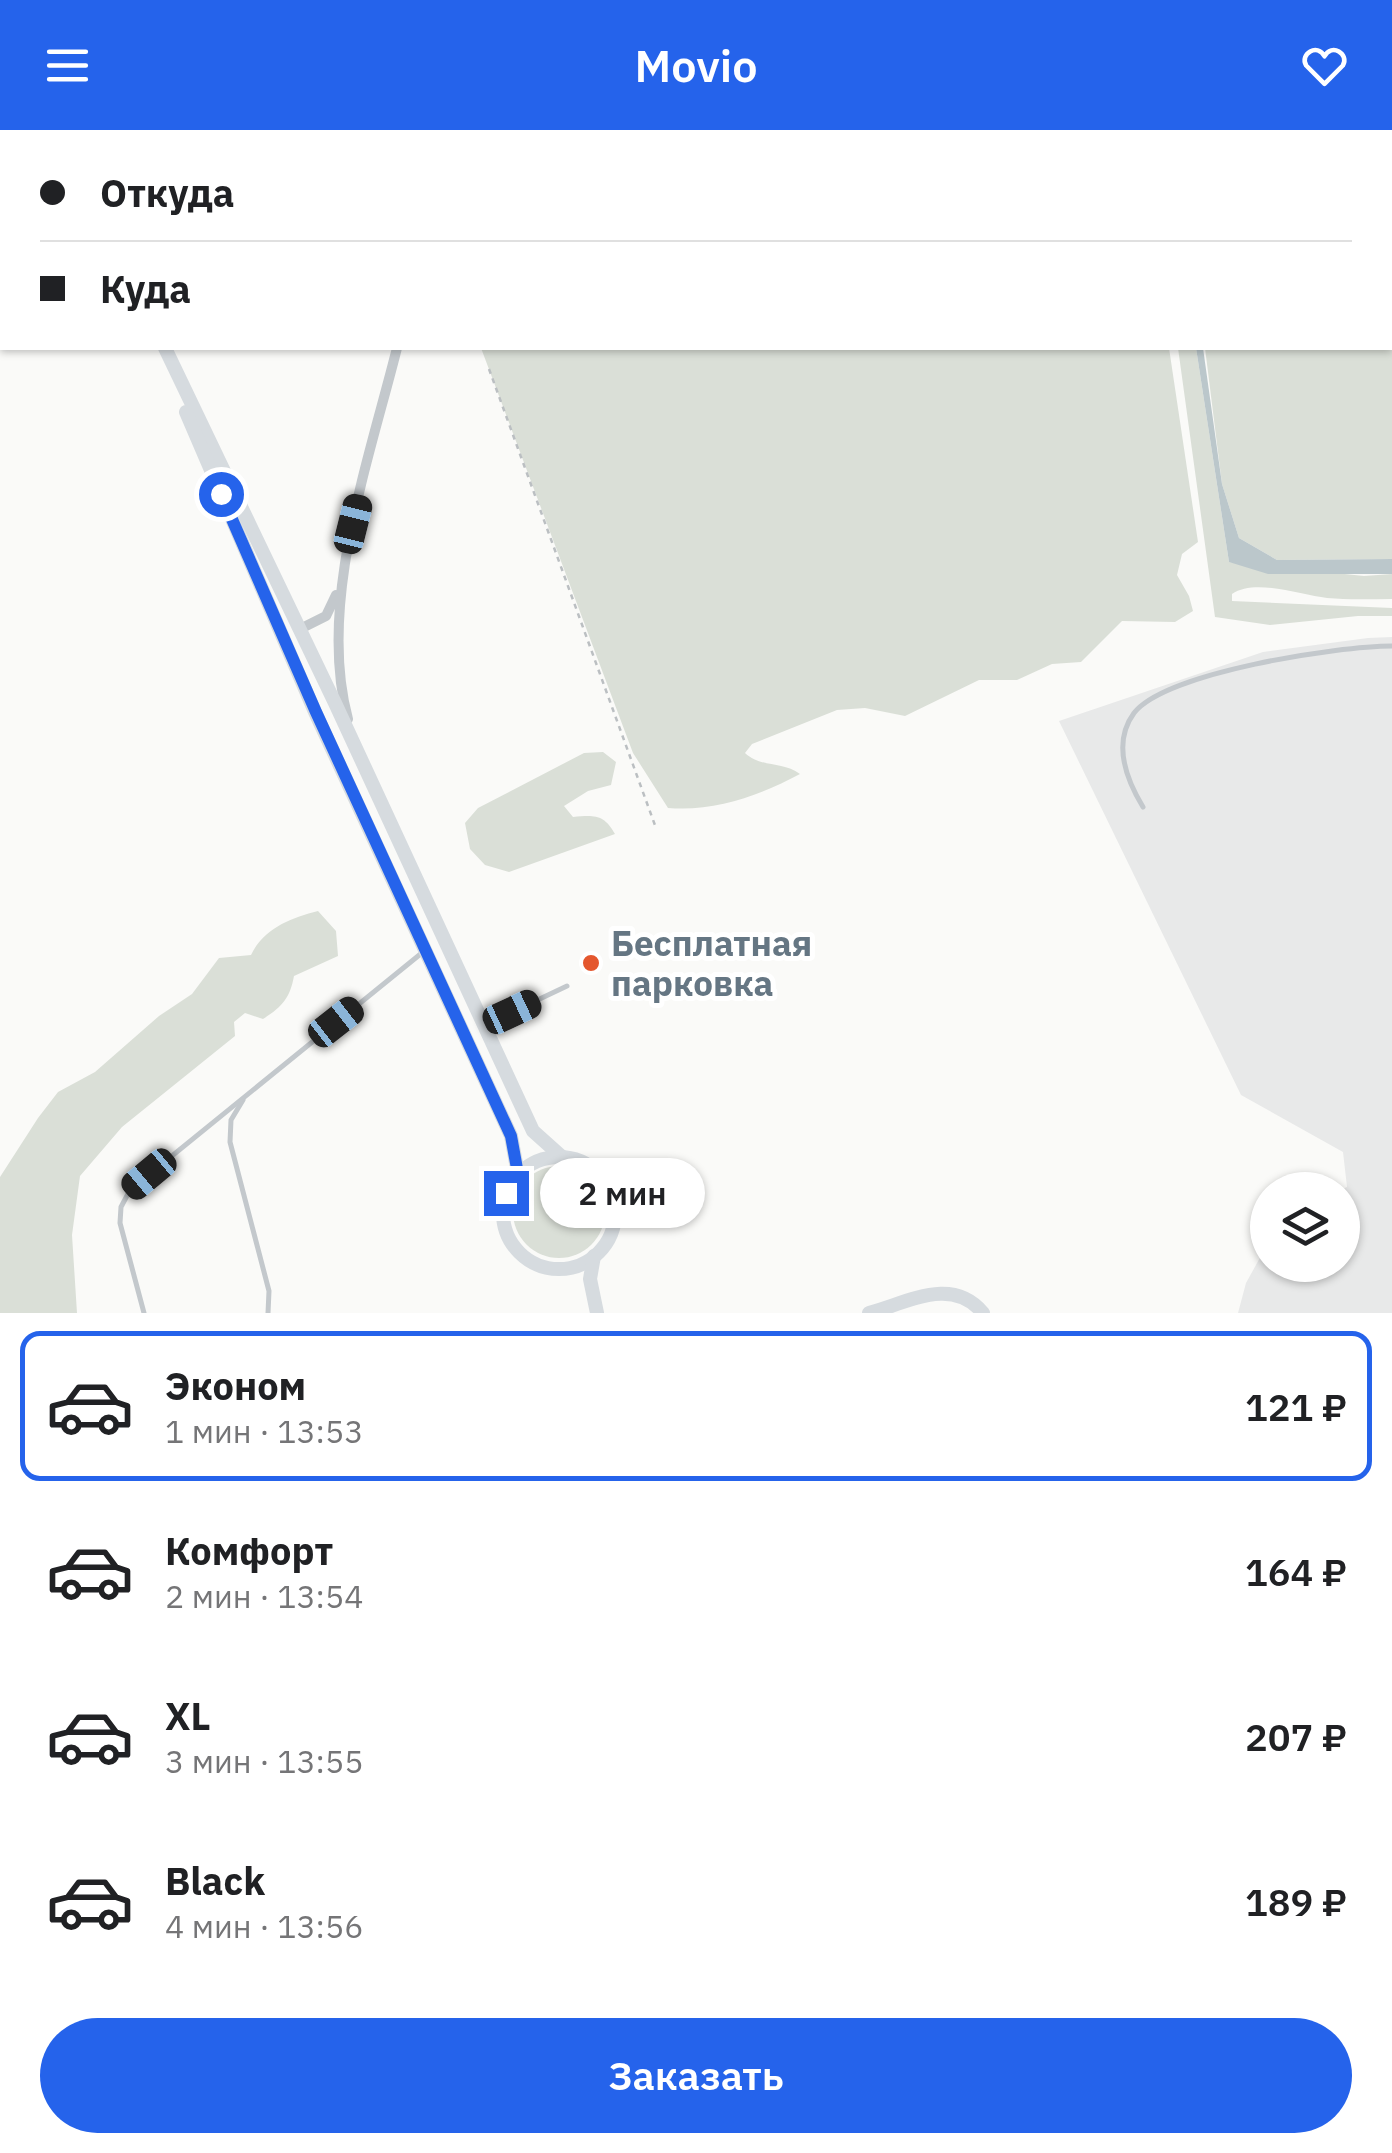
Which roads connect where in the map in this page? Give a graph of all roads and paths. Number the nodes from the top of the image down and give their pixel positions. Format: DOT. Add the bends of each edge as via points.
graph roads {
  1 [pos="163,350"];
  2 [pos="163,350"];
  3 [pos="397,350"];
  4 [pos="489,369"];
  5 [pos="345,560"];
  6 [pos="300,629"];
  7 [pos="1392,646"];
  8 [pos="339,702"];
  9 [pos="316,712"];
  10 [pos="1143,807"];
  11 [pos="656,828"];
  12 [pos="426,950"];
  13 [pos="568,986"];
  14 [pos="484,1026"];
  15 [pos="247,1094"];
  16 [pos="562,1156"];
  17 [pos="518,1174"];
  18 [pos="594,1256"];
  19 [pos="563,1269"];
  20 [pos="591,1289"];
  21 [pos="144,1313"];
  22 [pos="268,1313"];
  23 [pos="597,1313"];
  24 [pos="869,1313"];
  25 [pos="983,1313"];
  1 -- 6 [label="main road"];
  2 -- 9 [label="main road"];
  3 -- 5 [label="street"];
  4 -- 11 [label="path"];
  5 -- 6 [label="street" via="330,611"];
  5 -- 8 [label="street"];
  6 -- 8 [label="main road"];
  7 -- 10 [label="lane" via="1265,660 1159,694 1134,714 1124,738 1123,766"];
  8 -- 9 [label="main road"];
  8 -- 14 [label="main road"];
  9 -- 12 [label="main road"];
  12 -- 15 [label="lane"];
  12 -- 17 [label="main road" via="511,1136"];
  13 -- 14 [label="lane"];
  14 -- 16 [label="main road" via="533,1131"];
  15 -- 21 [label="lane" via="124,1198 120,1228"];
  15 -- 22 [label="lane" via="231,1120 230,1142 269,1292"];
  16 -- 17 [label="main road"];
  16 -- 18 [label="main road" via="594,1168 612,1196 613,1229"];
  17 -- 19 [label="main road" via="503,1204 508,1237 531,1261"];
  18 -- 19 [label="main road"];
  18 -- 20 [label="main road"];
  19 -- 20 [label="main road"];
  20 -- 23 [label="main road"];
  24 -- 25 [label="main road" via="950,1292 970,1298"];
}
